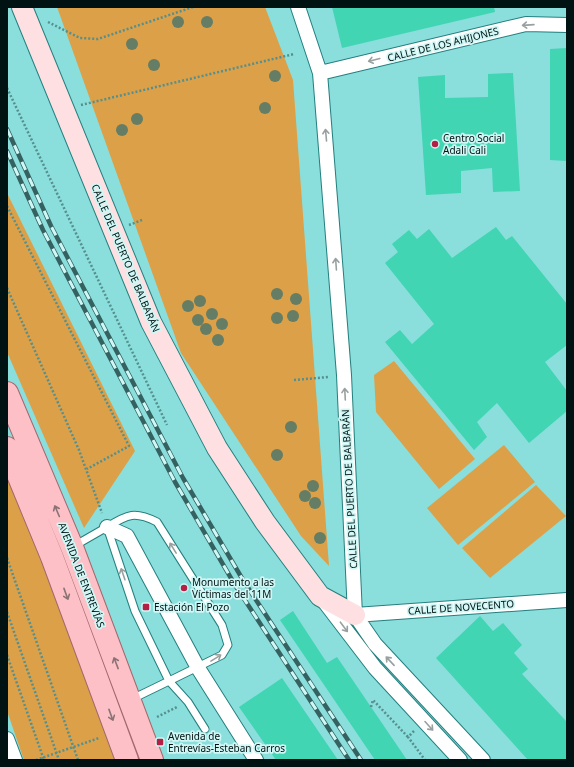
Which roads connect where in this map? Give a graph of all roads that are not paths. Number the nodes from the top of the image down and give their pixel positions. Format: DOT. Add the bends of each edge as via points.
graph roads {
  1 [pos="22,7"];
  2 [pos="298,7"];
  3 [pos="567,25"];
  4 [pos="320,73"];
  5 [pos="7,393"];
  6 [pos="7,448"];
  7 [pos="107,527"];
  8 [pos="62,552"];
  9 [pos="320,596"];
  10 [pos="567,600"];
  11 [pos="355,615"];
  12 [pos="198,668"];
  13 [pos="169,681"];
  14 [pos="130,700"];
  15 [pos="205,729"];
  16 [pos="7,739"];
  17 [pos="15,760"];
  18 [pos="127,760"];
  19 [pos="152,760"];
  20 [pos="256,760"];
  21 [pos="460,760"];
  22 [pos="483,760"];
  1 -- 9 [label="street, CALLE DEL PUERTO DE BALBARÁN" via="151,322 217,448 265,522"];
  2 -- 4 [label="street, CALLE DEL PUERTO DE BALBARÁN"];
  3 -- 4 [label="street, CALLE DE LOS AHIJONES, one-way" via="526,24"];
  11 -- 4 [label="street, CALLE DEL PUERTO DE BALBARÁN, one-way" via="344,375"];
  8 -- 5 [label="main road, AVENIDA DE ENTREVÍAS, one-way"];
  6 -- 8 [label="main road, AVENIDA DE ENTREVÍAS"];
  7 -- 8 [label="lane"];
  7 -- 12 [label="street" via="127,536"];
  12 -- 7 [label="lane, one-way" via="222,655 228,645 222,625 157,522 141,514 121,519"];
  13 -- 7 [label="lane, one-way" via="135,611"];
  14 -- 8 [label="main road, AVENIDA DE ENTREVÍAS, one-way"];
  8 -- 18 [label="main road, AVENIDA DE ENTREVÍAS, one-way"];
  9 -- 11 [label="street, CALLE DEL PUERTO DE BALBARÁN"];
  9 -- 21 [label="street, CALLE DEL PUERTO DE BALBARÁN, one-way" via="375,668"];
  10 -- 11 [label="street, CALLE DE NOVECENTO"];
  22 -- 11 [label="street, CALLE DEL PUERTO DE BALBARÁN, one-way" via="375,644"];
  12 -- 13 [label="lane"];
  12 -- 20 [label="street"];
  13 -- 14 [label="lane"];
  13 -- 15 [label="lane" via="188,702"];
  14 -- 19 [label="main road, AVENIDA DE ENTREVÍAS"];
  16 -- 17 [label="street"];
}
